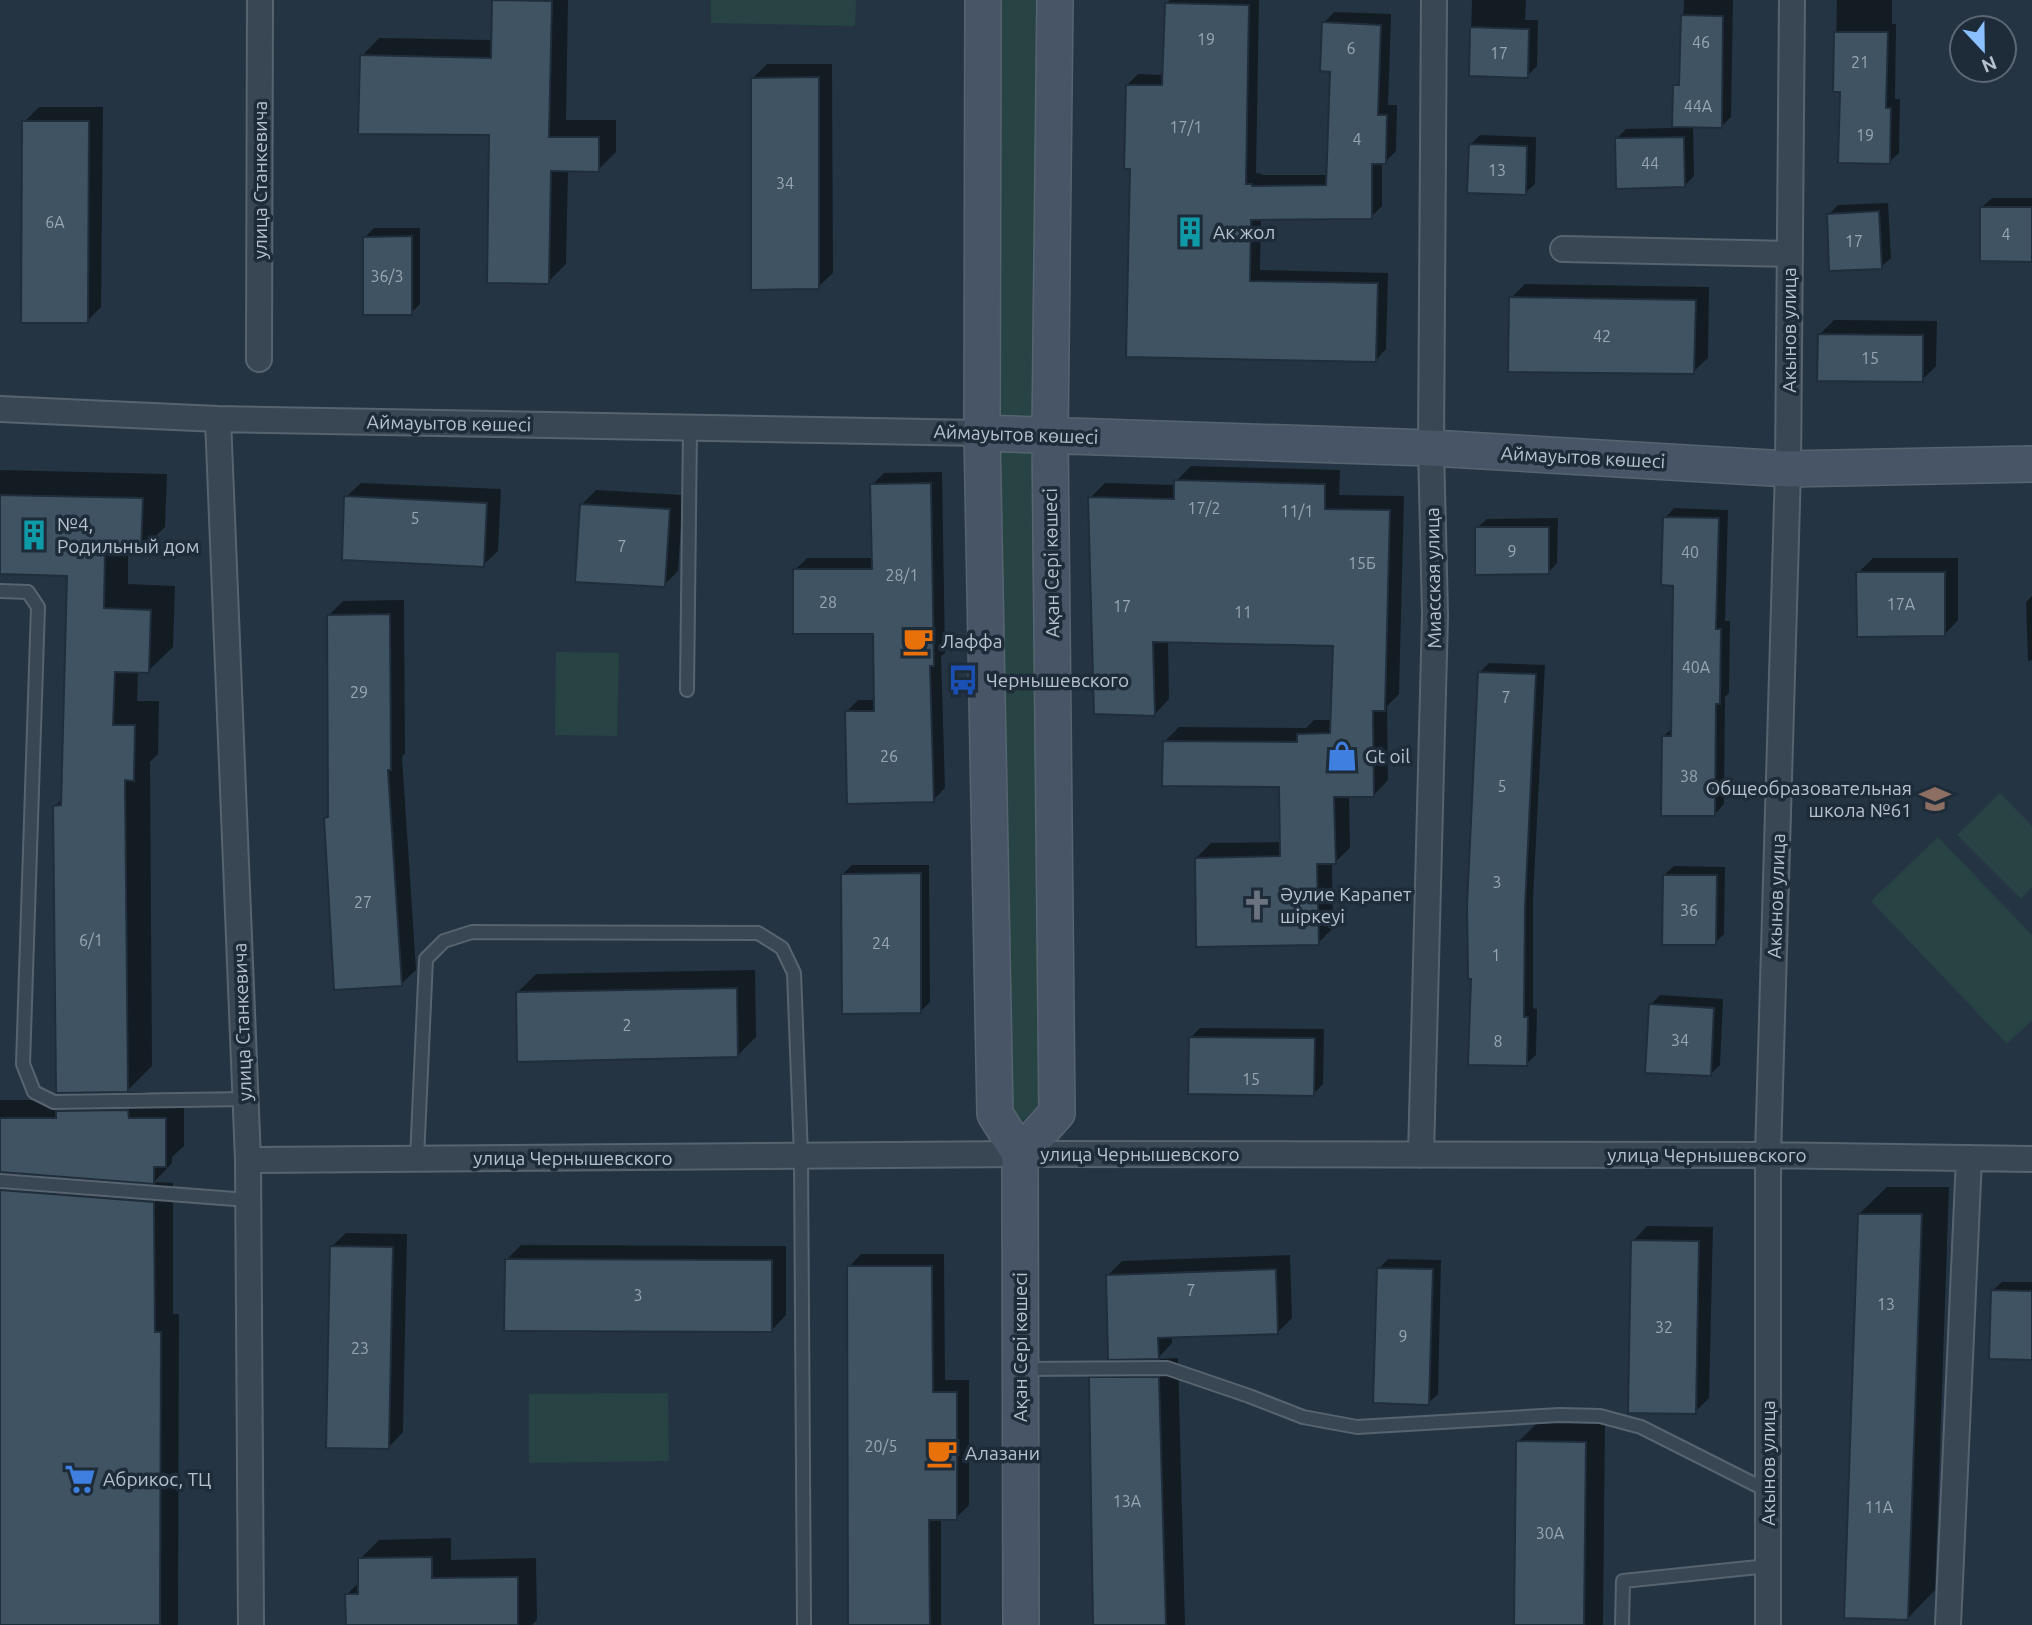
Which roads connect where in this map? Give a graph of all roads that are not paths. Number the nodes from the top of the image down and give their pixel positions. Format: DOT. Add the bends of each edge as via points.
graph roads {
  1 [pos="260,0"];
  2 [pos="983,0"];
  3 [pos="1055,0"];
  4 [pos="1434,0"];
  5 [pos="1792,0"];
  6 [pos="1563,249"];
  7 [pos="1790,254"];
  8 [pos="259,359"];
  9 [pos="0,409"];
  10 [pos="218,419"];
  11 [pos="690,427"];
  12 [pos="982,433"];
  13 [pos="1050,435"];
  14 [pos="1432,448"];
  15 [pos="2032,464"];
  16 [pos="1788,469"];
  17 [pos="0,591"];
  18 [pos="687,690"];
  19 [pos="246,1099"];
  20 [pos="1020,1154"];
  21 [pos="1768,1155"];
  22 [pos="801,1156"];
  23 [pos="1421,1156"];
  24 [pos="1969,1158"];
  25 [pos="417,1159"];
  26 [pos="2032,1159"];
  27 [pos="248,1160"];
  28 [pos="0,1181"];
  29 [pos="248,1200"];
  30 [pos="1021,1369"];
  31 [pos="1768,1491"];
  32 [pos="1768,1566"];
  33 [pos="251,1625"];
  34 [pos="804,1625"];
  35 [pos="1021,1625"];
  36 [pos="1622,1625"];
  37 [pos="1768,1625"];
  38 [pos="1948,1625"];
  1 -- 8 [label="street, улица Станкевича"];
  2 -- 12 [label="street"];
  3 -- 13 [label="street, Ақан Сері көшесі"];
  4 -- 14 [label="street, Миасская улица"];
  5 -- 7 [label="street, Акынов улица"];
  6 -- 7 [label="street"];
  7 -- 16 [label="street, Акынов улица"];
  9 -- 10 [label="street, Аймауытов көшесі"];
  10 -- 11 [label="street, Аймауытов көшесі"];
  10 -- 19 [label="street, улица Станкевича"];
  11 -- 12 [label="street, Аймауытов көшесі"];
  11 -- 18 [label="lane"];
  12 -- 13 [label="street, Аймауытов көшесі"];
  12 -- 20 [label="street" via="995,1114"];
  13 -- 14 [label="street, Аймауытов көшесі"];
  13 -- 20 [label="street, Ақан Сері көшесі" via="1057,1113"];
  14 -- 16 [label="street, Аймауытов көшесі"];
  14 -- 23 [label="street, Миасская улица" via="1436,615"];
  15 -- 16 [label="street, Аймауытов көшесі"];
  16 -- 21 [label="street, Акынов улица"];
  17 -- 19 [label="lane" via="29,592 38,607 23,1064 34,1092 54,1102"];
  19 -- 27 [label="street, улица Станкевича"];
  20 -- 22 [label="street, улица Чернышевского"];
  20 -- 23 [label="street, улица Чернышевского"];
  20 -- 30 [label="street, Ақан Сері көшесі"];
  21 -- 23 [label="street, улица Чернышевского"];
  21 -- 24 [label="street, улица Чернышевского"];
  21 -- 31 [label="street, Акынов улица"];
  22 -- 25 [label="street, улица Чернышевского"];
  22 -- 25 [label="lane" via="794,973 782,948 758,933 472,932 444,941 426,959"];
  22 -- 34 [label="lane"];
  24 -- 26 [label="street, улица Чернышевского"];
  24 -- 38 [label="street"];
  25 -- 27 [label="street, улица Чернышевского"];
  27 -- 29 [label="street, улица Станкевича"];
  28 -- 29 [label="lane"];
  29 -- 33 [label="street, улица Станкевича"];
  30 -- 31 [label="lane" via="1167,1368 1303,1417 1357,1427 1600,1416 1641,1427"];
  30 -- 35 [label="street, Ақан Сері көшесі"];
  31 -- 32 [label="street, Акынов улица"];
  32 -- 36 [label="lane" via="1623,1581"];
  32 -- 37 [label="street, Акынов улица"];
}
